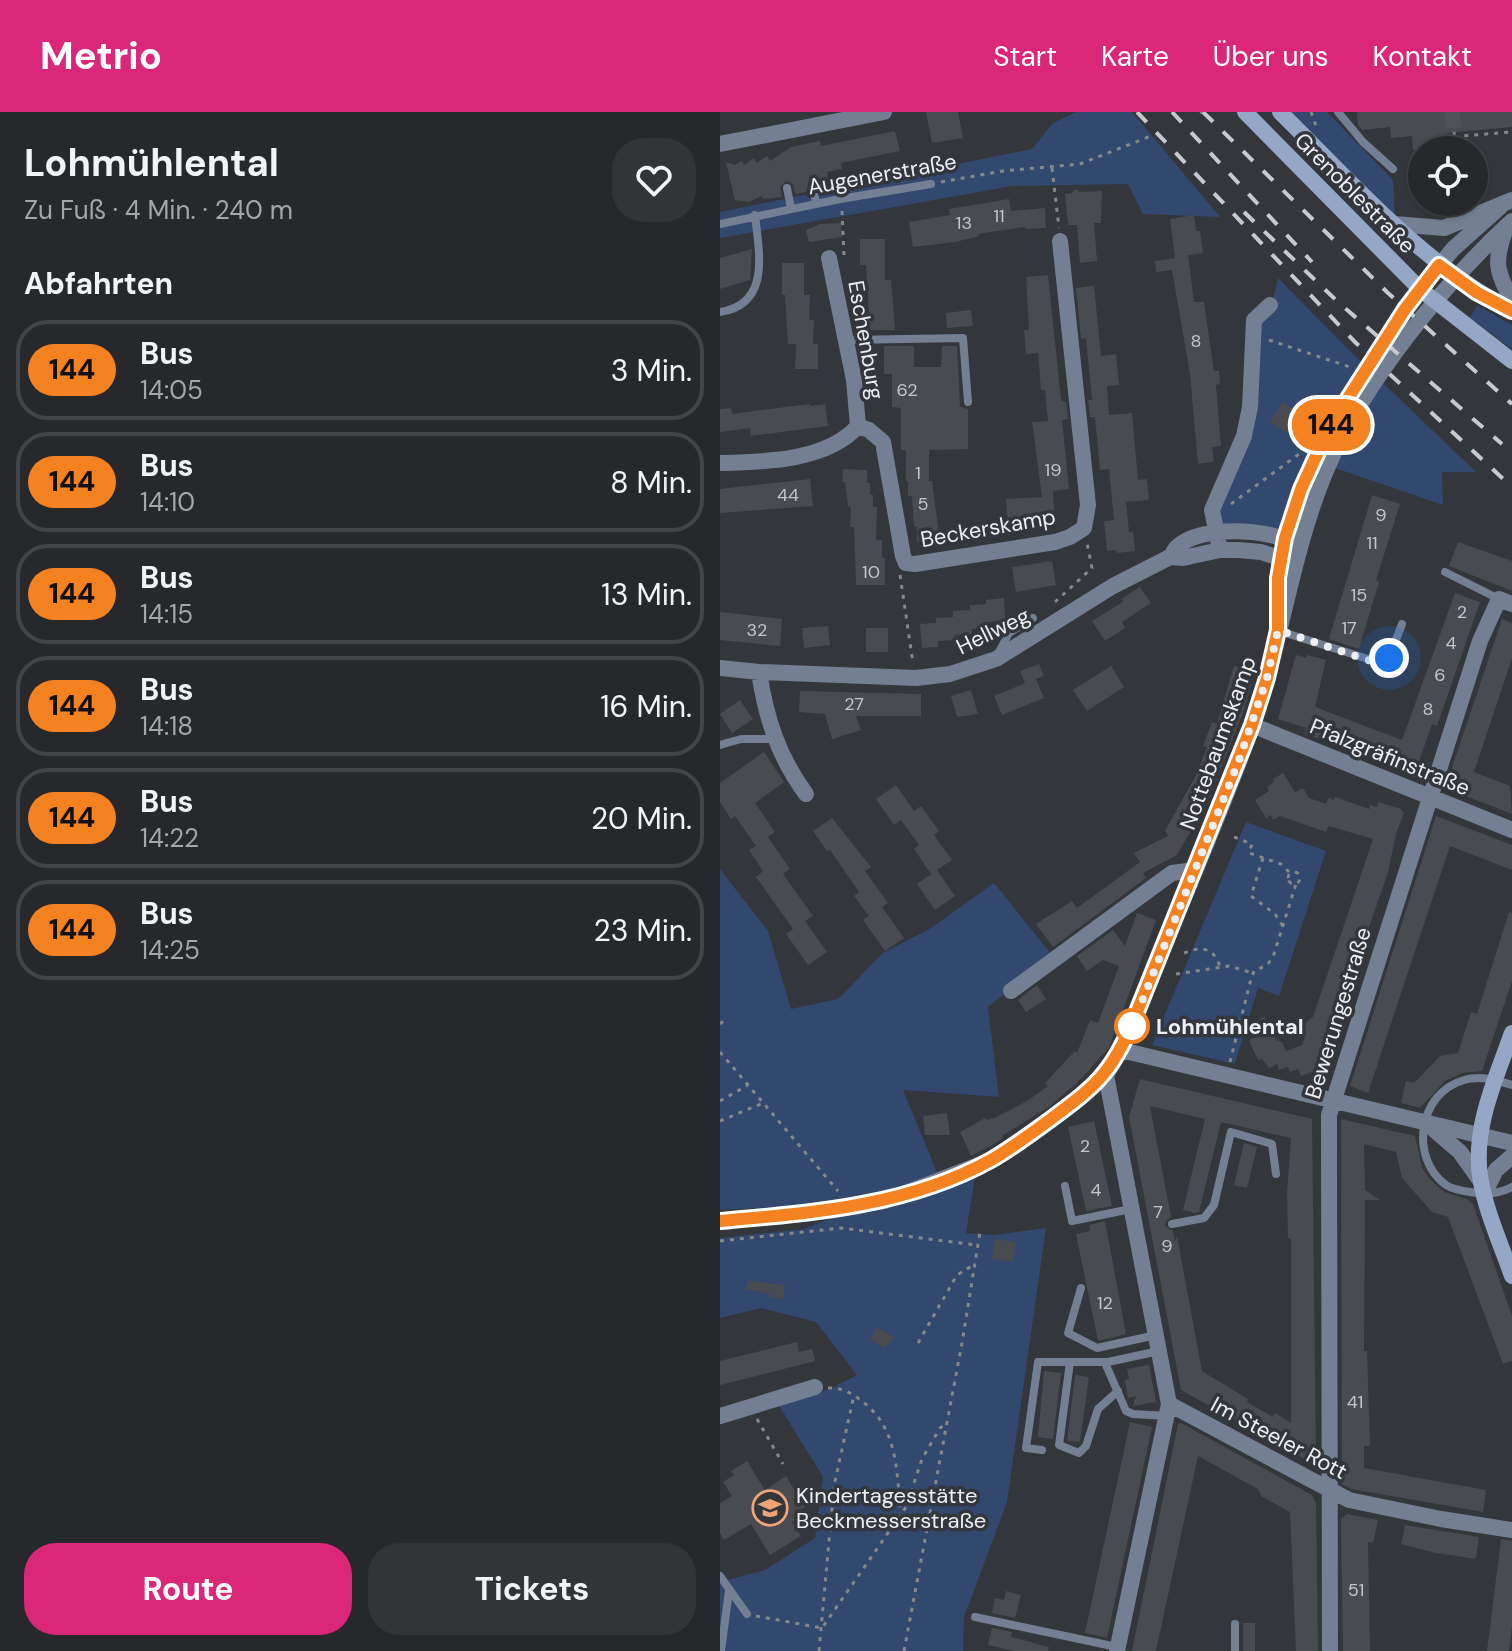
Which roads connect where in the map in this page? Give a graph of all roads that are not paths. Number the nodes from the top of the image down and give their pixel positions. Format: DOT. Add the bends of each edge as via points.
graph roads {
  1 [pos="884,112"];
  2 [pos="1245,112"];
  3 [pos="1280,112"];
  4 [pos="1338,112"];
  5 [pos="720,144"];
  6 [pos="1393,169"];
  7 [pos="931,184"];
  8 [pos="787,188"];
  9 [pos="813,190"];
  10 [pos="816,203"];
  11 [pos="1506,204"];
  12 [pos="791,208"];
  13 [pos="755,215"];
  14 [pos="1510,223"];
  15 [pos="720,224"];
  16 [pos="1394,224"];
  17 [pos="1060,241"];
  18 [pos="829,258"];
  19 [pos="1439,265"];
  20 [pos="1457,279"];
  21 [pos="1420,289"];
  22 [pos="1512,300"];
  23 [pos="1436,302"];
  24 [pos="1270,305"];
  25 [pos="1512,311"];
  26 [pos="720,312"];
  27 [pos="846,340"];
  28 [pos="1512,361"];
  29 [pos="968,402"];
  30 [pos="858,426"];
  31 [pos="720,463"];
  32 [pos="1215,524"];
  33 [pos="1285,538"];
  34 [pos="1220,550"];
  35 [pos="1292,556"];
  36 [pos="1170,557"];
  37 [pos="1445,572"];
  38 [pos="1505,601"];
  39 [pos="1033,618"];
  40 [pos="1402,624"];
  41 [pos="1278,630"];
  42 [pos="996,659"];
  43 [pos="720,668"];
  44 [pos="759,672"];
  45 [pos="1252,725"];
  46 [pos="774,739"];
  47 [pos="720,745"];
  48 [pos="806,794"];
  49 [pos="1429,796"];
  50 [pos="1512,830"];
  51 [pos="1195,870"];
  52 [pos="1011,991"];
  53 [pos="1512,1033"];
  54 [pos="1121,1050"];
  55 [pos="1106,1075"];
  56 [pos="1504,1083"];
  57 [pos="1332,1101"];
  58 [pos="1426,1124"];
  59 [pos="1481,1136"];
  60 [pos="1512,1143"];
  61 [pos="1512,1156"];
  62 [pos="1276,1174"];
  63 [pos="1065,1186"];
  64 [pos="1512,1187"];
  65 [pos="1483,1189"];
  66 [pos="1131,1209"];
  67 [pos="720,1221"];
  68 [pos="1172,1224"];
  69 [pos="1512,1276"];
  70 [pos="1081,1288"];
  71 [pos="1157,1343"];
  72 [pos="1070,1362"];
  73 [pos="1108,1362"];
  74 [pos="815,1387"];
  75 [pos="1118,1391"];
  76 [pos="1168,1410"];
  77 [pos="720,1416"];
  78 [pos="1042,1450"];
  79 [pos="1331,1492"];
  80 [pos="1512,1530"];
  81 [pos="720,1576"];
  82 [pos="729,1591"];
  83 [pos="747,1614"];
  84 [pos="975,1617"];
  85 [pos="1235,1624"];
  86 [pos="1117,1649"];
  87 [pos="721,1651"];
  88 [pos="1235,1651"];
  89 [pos="1330,1651"];
  1 -- 5 [label="street"];
  2 -- 21 [label="main road, Grenoblestraße"];
  3 -- 16 [label="main road, Grenoblestraße"];
  4 -- 6 [label="lane"];
  7 -- 10 [label="lane, Augenerstraße"];
  8 -- 12 [label="lane"];
  9 -- 10 [label="lane"];
  10 -- 12 [label="lane, Augenerstraße"];
  11 -- 16 [label="street" via="1444,228"];
  11 -- 19 [label="street, Nottebaumskamp"];
  12 -- 13 [label="lane, Augenerstraße"];
  13 -- 15 [label="lane, Augenerstraße"];
  13 -- 26 [label="lane" via="761,263 753,293 733,310"];
  14 -- 20 [label="street, Nottebaumskamp"];
  14 -- 22 [label="street" via="1496,254 1499,276"];
  16 -- 19 [label="main road, Grenoblestraße"];
  17 -- 30 [label="street, Beckerskamp" via="1088,505 1084,528 1055,542 906,563 883,442"];
  18 -- 27 [label="street, Eschenburg"];
  19 -- 20 [label="main road, Grenoblestraße"];
  19 -- 21 [label="street, Nottebaumskamp"];
  20 -- 23 [label="street, Nottebaumskamp"];
  20 -- 25 [label="main road, Grenoblestraße"];
  21 -- 23 [label="main road, Grenoblestraße"];
  21 -- 33 [label="street, Nottebaumskamp" via="1318,449"];
  23 -- 28 [label="main road, Grenoblestraße"];
  23 -- 35 [label="street, Nottebaumskamp" via="1374,384 1343,436"];
  24 -- 32 [label="street" via="1254,320 1250,407 1244,436 1214,503"];
  27 -- 29 [label="lane" via="963,338"];
  27 -- 30 [label="street, Eschenburg"];
  30 -- 31 [label="street, Eschenburg" via="848,438 825,449"];
  32 -- 33 [label="street, Hellweg"];
  32 -- 34 [label="street"];
  32 -- 36 [label="street, Hellweg" via="1178,546"];
  33 -- 35 [label="street, Nottebaumskamp"];
  34 -- 35 [label="street, Hellweg"];
  34 -- 36 [label="street, Hellweg"];
  35 -- 41 [label="street, Nottebaumskamp" via="1278,578"];
  36 -- 42 [label="street, Hellweg"];
  37 -- 38 [label="lane"];
  38 -- 49 [label="street, Bewerungestraße" via="1480,641"];
  39 -- 42 [label="lane" via="1009,633"];
  40 -- 41 [label="lane" via="1384,664"];
  41 -- 45 [label="street, Nottebaumskamp"];
  42 -- 44 [label="street, Hellweg" via="916,678"];
  43 -- 44 [label="street, Hellweg"];
  44 -- 46 [label="street"];
  45 -- 49 [label="street, Pfalzgräfinstraße"];
  45 -- 51 [label="street, Nottebaumskamp"];
  46 -- 47 [label="lane"];
  46 -- 48 [label="street"];
  49 -- 50 [label="street, Pfalzgräfinstraße"];
  49 -- 57 [label="street, Bewerungestraße"];
  51 -- 52 [label="street" via="1172,873"];
  51 -- 54 [label="street, Nottebaumskamp"];
  53 -- 56 [label="main road"];
  54 -- 55 [label="street, Nottebaumskamp"];
  54 -- 57 [label="street"];
  55 -- 66 [label="street"];
  55 -- 67 [label="street, Nottebaumskamp" via="989,1161 885,1201"];
  56 -- 58 [label="lane" via="1480,1078 1451,1086 1428,1109"];
  56 -- 59 [label="main road"];
  57 -- 58 [label="street"];
  57 -- 79 [label="street, Bewerungestraße"];
  58 -- 59 [label="street"];
  58 -- 65 [label="street" via="1460,1152"];
  58 -- 65 [label="lane" via="1422,1137 1429,1163 1447,1186"];
  59 -- 60 [label="street"];
  59 -- 65 [label="main road"];
  61 -- 65 [label="street"];
  62 -- 68 [label="lane" via="1272,1144 1231,1132 1214,1205 1204,1218"];
  63 -- 66 [label="lane" via="1072,1221"];
  64 -- 65 [label="lane" via="1503,1192"];
  65 -- 69 [label="main road"];
  66 -- 71 [label="street" via="1143,1231"];
  70 -- 71 [label="lane" via="1068,1333 1097,1348"];
  71 -- 73 [label="lane"];
  71 -- 76 [label="street"];
  72 -- 73 [label="lane"];
  72 -- 75 [label="lane" via="1059,1445 1079,1453 1098,1409"];
  72 -- 78 [label="lane" via="1038,1362 1026,1448"];
  73 -- 75 [label="lane"];
  74 -- 77 [label="street"];
  75 -- 76 [label="lane" via="1130,1413"];
  76 -- 79 [label="street, Im Steeler Rott"];
  76 -- 86 [label="street"];
  79 -- 80 [label="street, Im Steeler Rott" via="1349,1500"];
  79 -- 89 [label="street, Bewerungestraße"];
  81 -- 82 [label="lane"];
  82 -- 83 [label="lane"];
  82 -- 87 [label="lane"];
  84 -- 86 [label="lane"];
  85 -- 88 [label="lane"];
}
